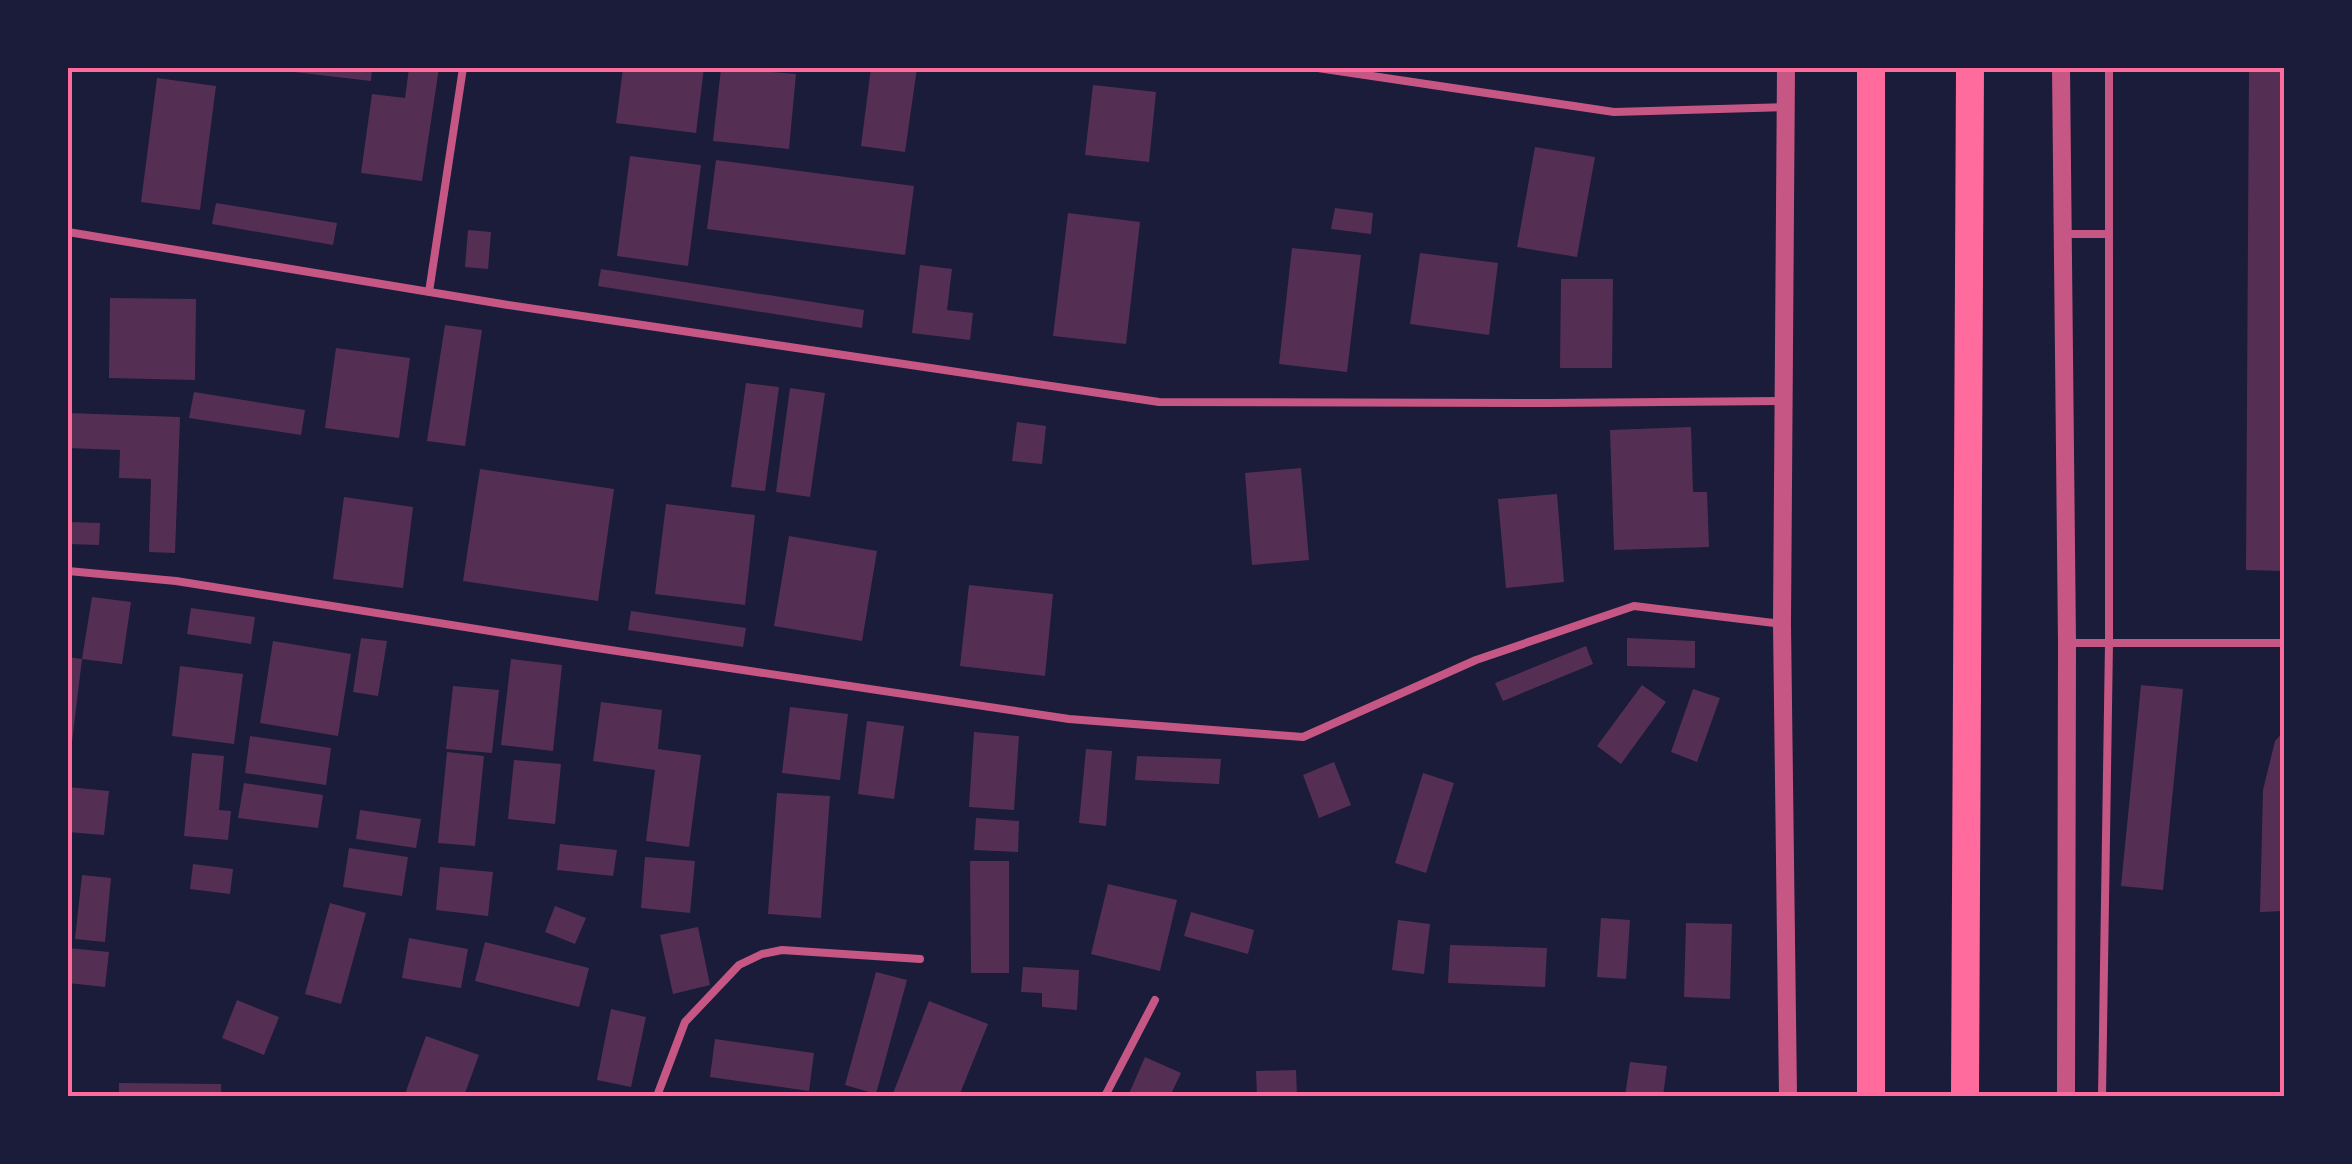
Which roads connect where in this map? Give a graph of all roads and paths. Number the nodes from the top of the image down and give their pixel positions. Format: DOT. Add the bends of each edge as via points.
graph roads {
  1 [pos="464,68"];
  2 [pos="1318,68"];
  3 [pos="1786,68"];
  4 [pos="1871,68"];
  5 [pos="1970,68"];
  6 [pos="2061,68"];
  7 [pos="2109,68"];
  8 [pos="1786,107"];
  9 [pos="68,232"];
  10 [pos="2062,234"];
  11 [pos="2109,234"];
  12 [pos="429,292"];
  13 [pos="1784,401"];
  14 [pos="68,571"];
  15 [pos="1782,624"];
  16 [pos="2066,643"];
  17 [pos="2109,643"];
  18 [pos="2284,644"];
  19 [pos="920,959"];
  20 [pos="1156,1000"];
  21 [pos="657,1096"];
  22 [pos="1105,1096"];
  23 [pos="1788,1096"];
  24 [pos="1871,1096"];
  25 [pos="1965,1096"];
  26 [pos="2066,1096"];
  27 [pos="2102,1096"];
  1 -- 12 [label="lane"];
  2 -- 8 [label="lane" via="1614,112"];
  3 -- 8 [label="street"];
  4 -- 24 [label="highway"];
  5 -- 25 [label="highway"];
  6 -- 10 [label="street"];
  7 -- 11 [label="lane"];
  8 -- 13 [label="street"];
  9 -- 12 [label="lane"];
  10 -- 11 [label="lane"];
  10 -- 16 [label="street"];
  11 -- 17 [label="lane"];
  12 -- 13 [label="lane" via="1159,402"];
  13 -- 15 [label="street"];
  14 -- 15 [label="lane" via="176,581 1069,720 1303,737 1476,660 1634,606"];
  15 -- 23 [label="street"];
  16 -- 17 [label="lane"];
  16 -- 26 [label="street"];
  17 -- 18 [label="lane"];
  17 -- 27 [label="lane"];
  19 -- 21 [label="lane" via="782,950 739,965 685,1022"];
  20 -- 22 [label="lane"];
}
